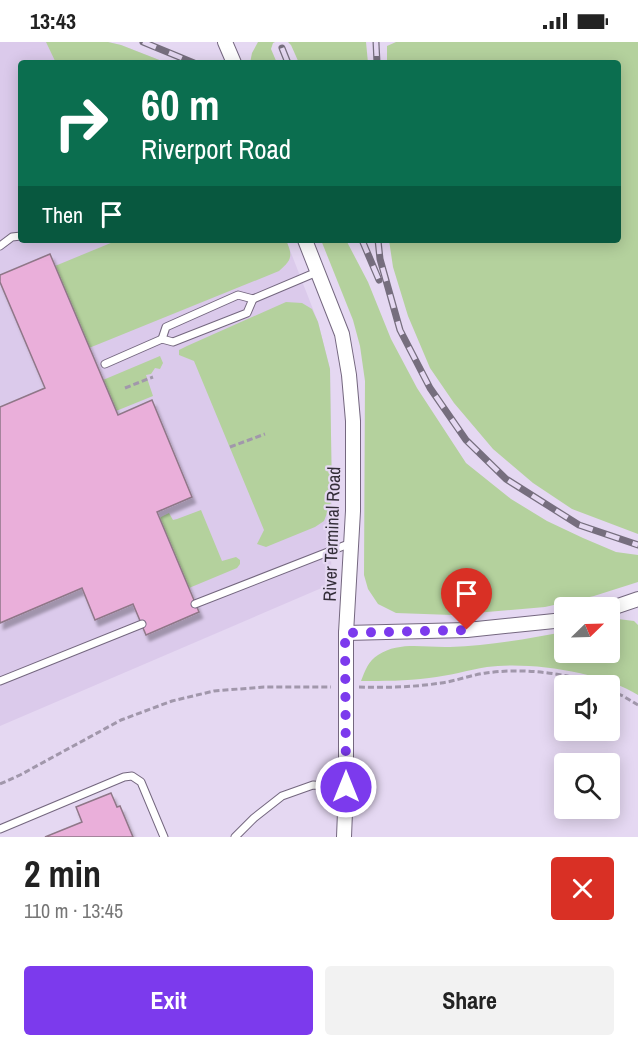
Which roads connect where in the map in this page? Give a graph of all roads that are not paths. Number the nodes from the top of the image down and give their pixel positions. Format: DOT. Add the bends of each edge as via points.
graph roads {
  1 [pos="225,42"];
  2 [pos="233,60"];
  3 [pos="18,236"];
  4 [pos="306,243"];
  5 [pos="0,246"];
  6 [pos="317,272"];
  7 [pos="253,299"];
  8 [pos="162,339"];
  9 [pos="105,364"];
  10 [pos="351,543"];
  11 [pos="638,599"];
  12 [pos="195,603"];
  13 [pos="620,605"];
  14 [pos="554,621"];
  15 [pos="142,624"];
  16 [pos="345,633"];
  17 [pos="0,681"];
  18 [pos="346,787"];
  19 [pos="0,829"];
  20 [pos="164,837"];
  21 [pos="235,837"];
  22 [pos="344,837"];
  1 -- 2 [label="street"];
  3 -- 5 [label="lane"];
  4 -- 6 [label="street, River Terminal Road"];
  6 -- 7 [label="lane"];
  6 -- 10 [label="street, River Terminal Road" via="342,334 349,375 353,421"];
  7 -- 8 [label="lane" via="247,313 173,342"];
  7 -- 8 [label="lane" via="238,295 166,327"];
  8 -- 9 [label="lane"];
  10 -- 12 [label="lane"];
  10 -- 16 [label="street, River Terminal Road"];
  11 -- 13 [label="street"];
  14 -- 16 [label="street" via="467,630"];
  15 -- 17 [label="lane"];
  16 -- 18 [label="street, River Terminal Road"];
  18 -- 21 [label="lane" via="313,785 282,796"];
  18 -- 22 [label="street, River Terminal Road"];
  19 -- 20 [label="lane" via="132,776 141,782"];
}
